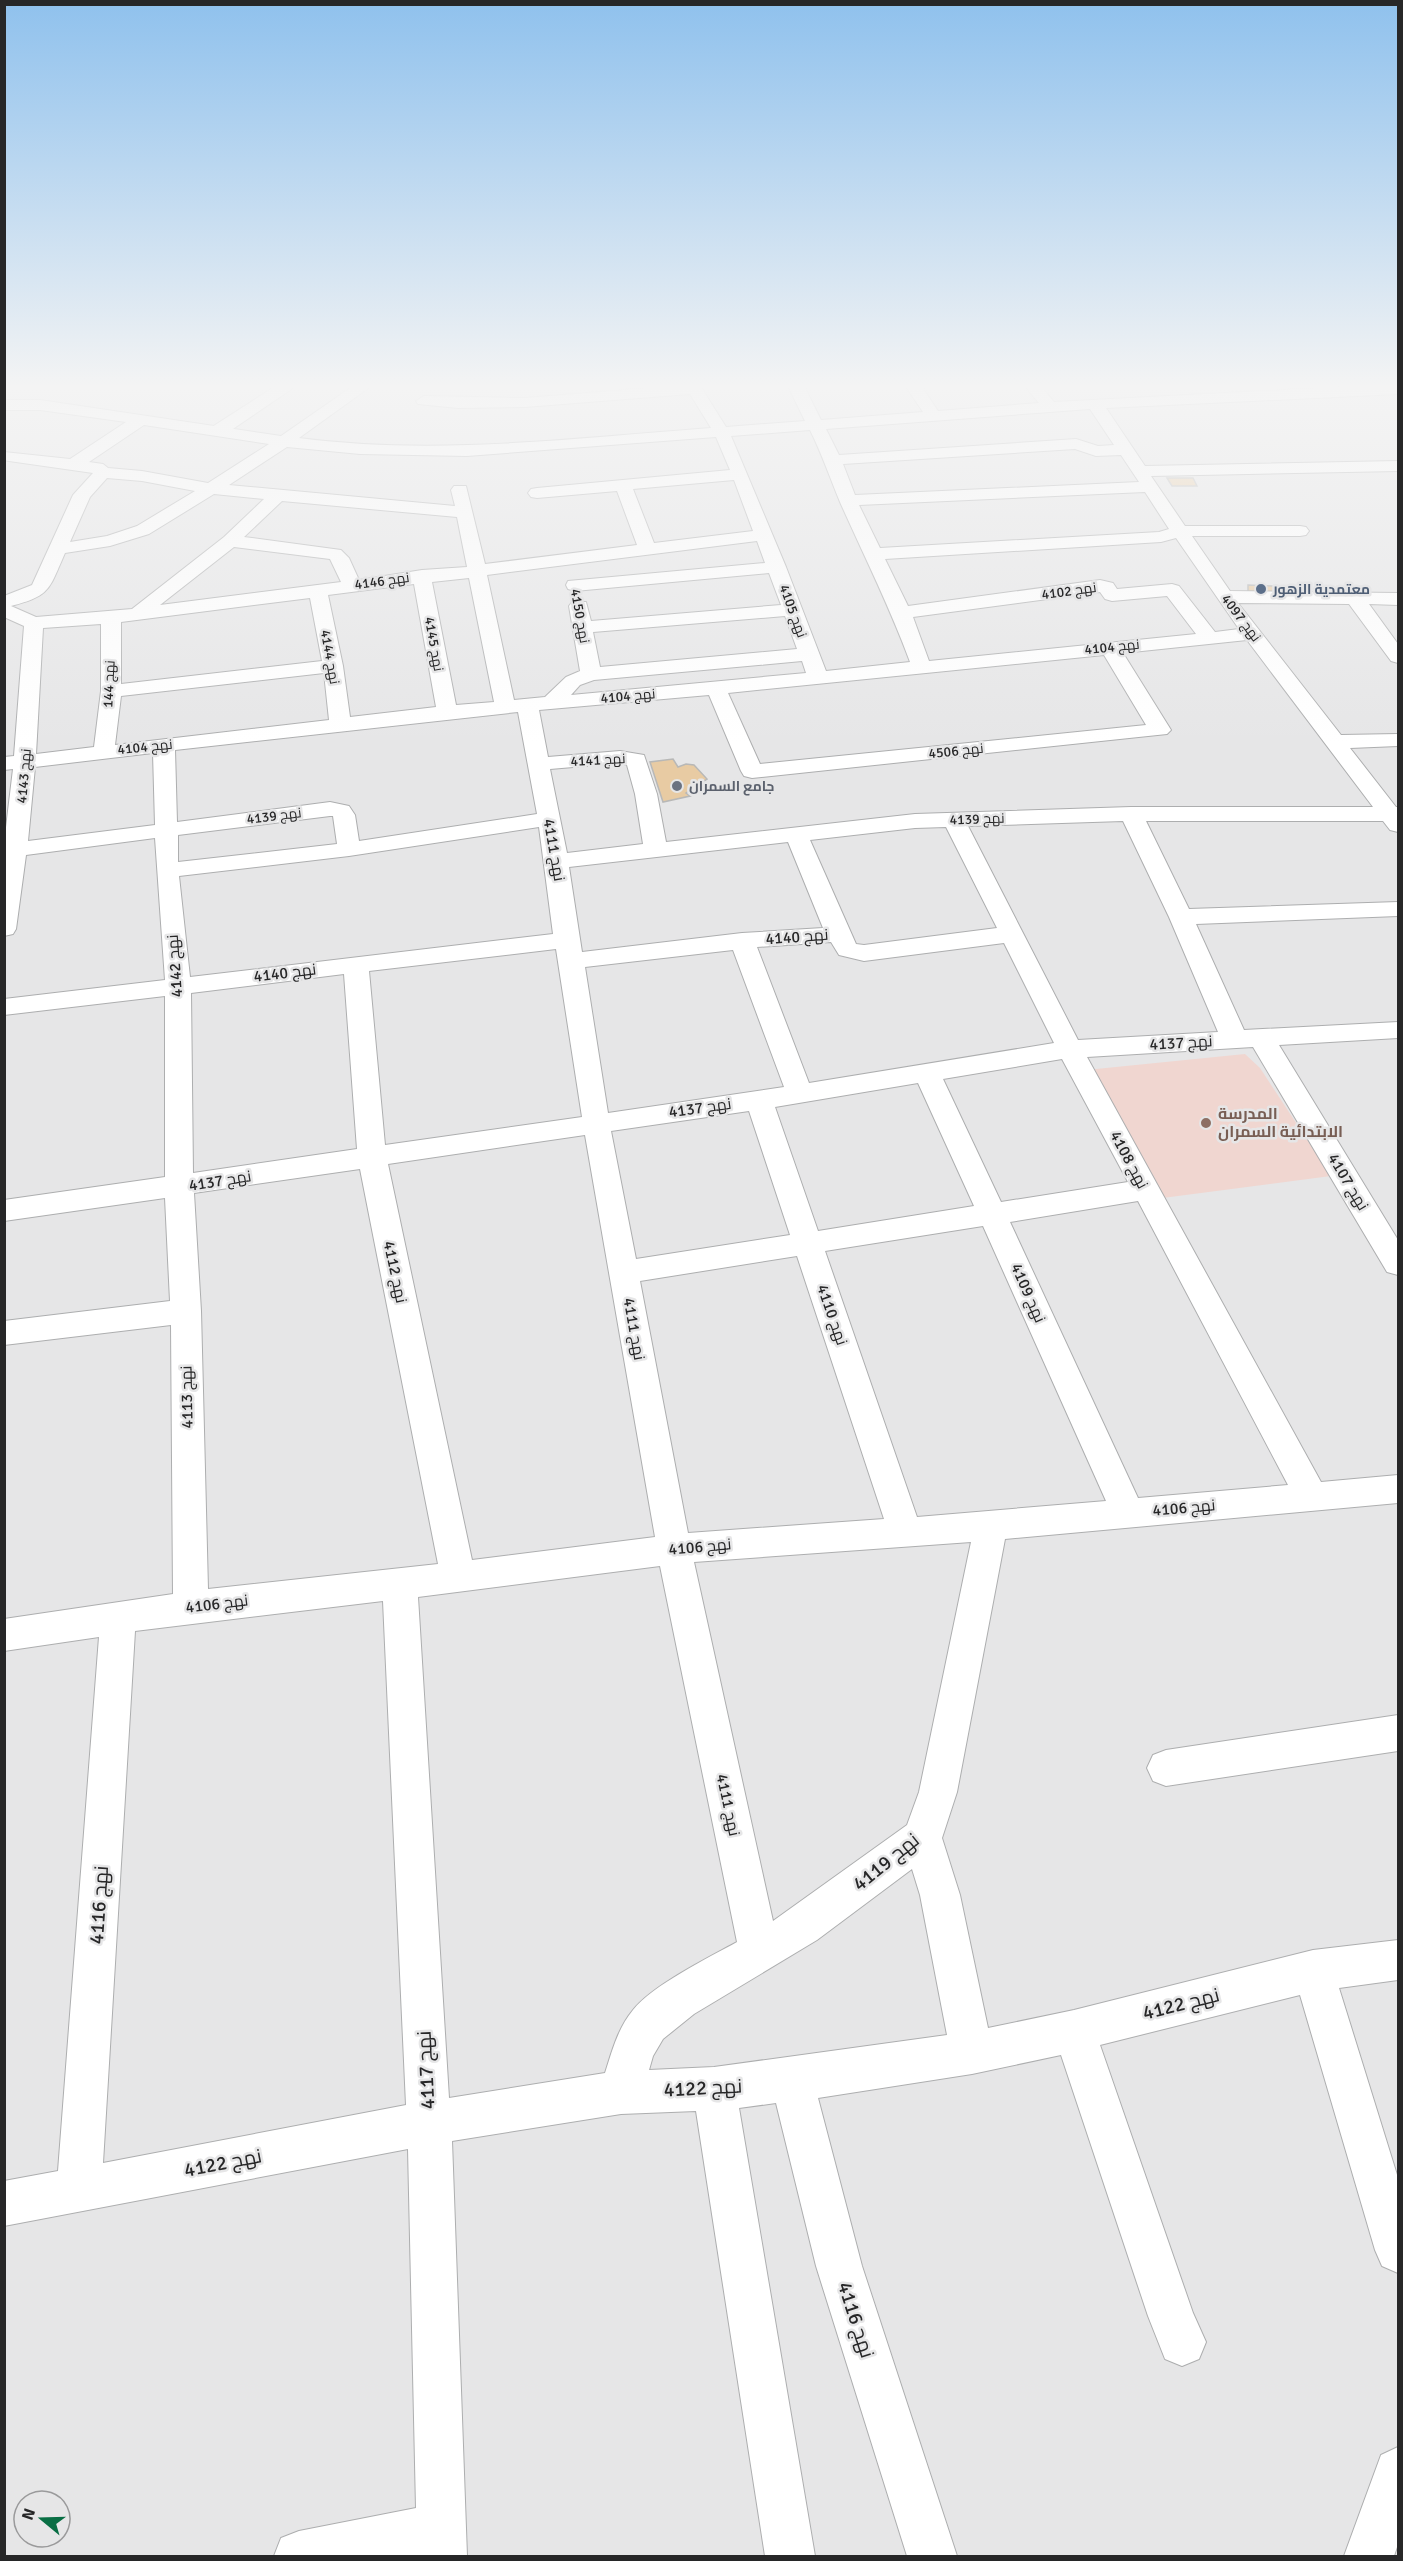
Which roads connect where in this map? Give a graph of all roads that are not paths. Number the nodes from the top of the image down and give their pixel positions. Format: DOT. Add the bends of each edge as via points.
graph roads {
  1 [pos="77,504"];
  2 [pos="187,504"];
  3 [pos="269,504"];
  4 [pos="365,504"];
  5 [pos="463,504"];
  6 [pos="630,504"];
  7 [pos="751,504"];
  8 [pos="850,504"];
  9 [pos="1161,504"];
  10 [pos="465,512"];
  11 [pos="1180,531"];
  12 [pos="1300,531"];
  13 [pos="763,535"];
  14 [pos="230,541"];
  15 [pos="58,549"];
  16 [pos="647,549"];
  17 [pos="875,554"];
  18 [pos="567,559"];
  19 [pos="777,567"];
  20 [pos="478,569"];
  21 [pos="422,576"];
  22 [pos="575,585"];
  23 [pos="351,586"];
  24 [pos="318,590"];
  25 [pos="1224,597"];
  26 [pos="1355,599"];
  27 [pos="1398,599"];
  28 [pos="4,602"];
  29 [pos="4,610"];
  30 [pos="793,610"];
  31 [pos="137,614"];
  32 [pos="902,614"];
  33 [pos="111,617"];
  34 [pos="34,623"];
  35 [pos="583,627"];
  36 [pos="1252,634"];
  37 [pos="1209,637"];
  38 [pos="1109,647"];
  39 [pos="809,654"];
  40 [pos="1398,657"];
  41 [pos="333,666"];
  42 [pos="921,666"];
  43 [pos="591,674"];
  44 [pos="818,677"];
  45 [pos="716,688"];
  46 [pos="111,691"];
  47 [pos="528,704"];
  48 [pos="28,708"];
  49 [pos="4,710"];
  50 [pos="447,712"];
  51 [pos="340,724"];
  52 [pos="1398,740"];
  53 [pos="1334,742"];
  54 [pos="164,745"];
  55 [pos="104,751"];
  56 [pos="15,763"];
  57 [pos="538,764"];
  58 [pos="13,803"];
  59 [pos="1131,814"];
  60 [pos="1396,818"];
  61 [pos="549,819"];
  62 [pos="954,820"];
  63 [pos="166,829"];
  64 [pos="797,835"];
  65 [pos="349,849"];
  66 [pos="10,850"];
  67 [pos="656,851"];
  68 [pos="557,861"];
  69 [pos="167,870"];
  70 [pos="7,898"];
  71 [pos="1398,909"];
  72 [pos="1181,917"];
  73 [pos="4,929"];
  74 [pos="838,933"];
  75 [pos="1012,934"];
  76 [pos="742,941"];
  77 [pos="569,950"];
  78 [pos="356,964"];
  79 [pos="178,985"];
  80 [pos="4,1007"];
  81 [pos="1398,1030"];
  82 [pos="1248,1039"];
  83 [pos="1070,1049"];
  84 [pos="928,1074"];
  85 [pos="800,1094"];
  86 [pos="759,1100"];
  87 [pos="596,1122"];
  88 [pos="372,1157"];
  89 [pos="179,1187"];
  90 [pos="1145,1190"];
  91 [pos="4,1211"];
  92 [pos="992,1214"];
  93 [pos="808,1244"];
  94 [pos="1398,1264"];
  95 [pos="624,1272"];
  96 [pos="186,1311"];
  97 [pos="4,1333"];
  98 [pos="1398,1488"];
  99 [pos="1312,1498"];
  100 [pos="1128,1512"];
  101 [pos="991,1526"];
  102 [pos="905,1531"];
  103 [pos="674,1549"];
  104 [pos="458,1576"];
  105 [pos="400,1584"];
  106 [pos="191,1607"];
  107 [pos="118,1619"];
  108 [pos="4,1635"];
  109 [pos="1398,1733"];
  110 [pos="1166,1768"];
  111 [pos="922,1838"];
  112 [pos="759,1950"];
  113 [pos="1398,1960"];
  114 [pos="1312,1971"];
  115 [pos="1074,2031"];
  116 [pos="972,2053"];
  117 [pos="792,2080"];
  118 [pos="714,2089"];
  119 [pos="621,2092"];
  120 [pos="429,2123"];
  121 [pos="79,2190"];
  122 [pos="4,2204"];
  123 [pos="1397,2239"];
  124 [pos="1182,2342"];
  125 [pos="1398,2472"];
  126 [pos="442,2542"];
  127 [pos="299,2556"];
  128 [pos="790,2556"];
  129 [pos="932,2556"];
  130 [pos="1369,2556"];
  1 -- 15 [label="street"];
  2 -- 15 [label="street" via="143,530 110,541"];
  3 -- 14 [label="street"];
  4 -- 10 [label="street"];
  5 -- 10 [label="street, نهج 4111"];
  6 -- 16 [label="street"];
  7 -- 13 [label="street, نهج 4105"];
  8 -- 17 [label="street"];
  9 -- 11 [label="street, نهج 4097"];
  10 -- 20 [label="street, نهج 4111"];
  11 -- 12 [label="street"];
  11 -- 17 [label="street" via="1161,537"];
  11 -- 25 [label="street, نهج 4097"];
  13 -- 16 [label="street, نهج 4146"];
  13 -- 19 [label="street, نهج 4105"];
  14 -- 23 [label="street" via="335,554"];
  14 -- 31 [label="street"];
  15 -- 28 [label="street" via="40,588"];
  16 -- 18 [label="street, نهج 4146"];
  17 -- 32 [label="street"];
  18 -- 20 [label="street, نهج 4146"];
  18 -- 22 [label="street, نهج 4150"];
  19 -- 22 [label="street"];
  19 -- 30 [label="street, نهج 4105"];
  20 -- 21 [label="street, نهج 4146"];
  20 -- 47 [label="street, نهج 4111"];
  21 -- 23 [label="street, نهج 4146"];
  21 -- 50 [label="street, نهج 4145"];
  22 -- 35 [label="street, نهج 4150"];
  23 -- 24 [label="street, نهج 4146"];
  24 -- 31 [label="street, نهج 4146"];
  24 -- 41 [label="street, نهج 4144"];
  25 -- 26 [label="street"];
  25 -- 36 [label="street, نهج 4097"];
  26 -- 27 [label="street"];
  26 -- 40 [label="street"];
  29 -- 34 [label="street, نهج 4146"];
  30 -- 35 [label="street"];
  30 -- 39 [label="street, نهج 4105"];
  31 -- 33 [label="street, نهج 4146"];
  32 -- 37 [label="street, نهج 4102" via="1101,586 1112,595 1172,590"];
  32 -- 42 [label="street"];
  33 -- 34 [label="street, نهج 4146"];
  33 -- 46 [label="street, نهج 144"];
  34 -- 48 [label="street, نهج 4143"];
  35 -- 43 [label="street, نهج 4150"];
  36 -- 37 [label="street, نهج 4104"];
  36 -- 53 [label="street, نهج 4097"];
  37 -- 38 [label="street, نهج 4104"];
  38 -- 42 [label="street, نهج 4104"];
  38 -- 45 [label="street, نهج 4506" via="1160,730 752,771"];
  39 -- 43 [label="street"];
  39 -- 44 [label="street, نهج 4105"];
  41 -- 46 [label="street"];
  41 -- 51 [label="street, نهج 4144"];
  42 -- 44 [label="street, نهج 4104"];
  43 -- 47 [label="street"];
  44 -- 45 [label="street, نهج 4104"];
  45 -- 47 [label="street, نهج 4104"];
  46 -- 55 [label="street, نهج 144"];
  47 -- 50 [label="street, نهج 4104"];
  47 -- 57 [label="street, نهج 4111"];
  48 -- 49 [label="street"];
  48 -- 56 [label="street, نهج 4143"];
  50 -- 51 [label="street, نهج 4104"];
  51 -- 54 [label="street, نهج 4104"];
  52 -- 53 [label="street"];
  53 -- 60 [label="street, نهج 4097"];
  54 -- 55 [label="street, نهج 4104"];
  54 -- 63 [label="street, نهج 4142"];
  55 -- 56 [label="street, نهج 4104"];
  56 -- 58 [label="street, نهج 4143"];
  57 -- 61 [label="street, نهج 4111"];
  57 -- 67 [label="street, نهج 4141" via="620,757 636,760"];
  58 -- 66 [label="street, نهج 4143"];
  59 -- 60 [label="street, نهج 4139"];
  59 -- 62 [label="street, نهج 4139"];
  59 -- 72 [label="street, نهج 4107"];
  61 -- 65 [label="street"];
  61 -- 68 [label="street, نهج 4111"];
  62 -- 64 [label="street, نهج 4139"];
  62 -- 75 [label="street, نهج 4108"];
  63 -- 65 [label="street, نهج 4139" via="336,809 344,815"];
  63 -- 66 [label="street, نهج 4139"];
  63 -- 69 [label="street, نهج 4142"];
  64 -- 67 [label="street, نهج 4139"];
  64 -- 74 [label="street"];
  65 -- 69 [label="street"];
  66 -- 70 [label="street, نهج 4143"];
  67 -- 68 [label="street, نهج 4139"];
  68 -- 77 [label="street, نهج 4111"];
  69 -- 79 [label="street, نهج 4142"];
  70 -- 73 [label="street, نهج 4143"];
  71 -- 72 [label="street"];
  72 -- 82 [label="street, نهج 4107"];
  74 -- 75 [label="street, نهج 4140" via="848,950 864,953"];
  74 -- 76 [label="street, نهج 4140"];
  75 -- 83 [label="street, نهج 4108"];
  76 -- 77 [label="street, نهج 4140"];
  76 -- 85 [label="street"];
  77 -- 78 [label="street, نهج 4140"];
  77 -- 87 [label="street, نهج 4111"];
  78 -- 79 [label="street, نهج 4140"];
  78 -- 88 [label="street, نهج 4112"];
  79 -- 80 [label="street, نهج 4140"];
  79 -- 89 [label="street, نهج 4142"];
  81 -- 82 [label="street, نهج 4137"];
  82 -- 83 [label="street, نهج 4137"];
  82 -- 94 [label="street, نهج 4107"];
  83 -- 84 [label="street, نهج 4137"];
  83 -- 90 [label="street, نهج 4108"];
  84 -- 85 [label="street, نهج 4137"];
  84 -- 92 [label="street, نهج 4109"];
  85 -- 86 [label="street, نهج 4137"];
  86 -- 87 [label="street, نهج 4137"];
  86 -- 93 [label="street, نهج 4110"];
  87 -- 88 [label="street, نهج 4137"];
  87 -- 95 [label="street, نهج 4111"];
  88 -- 89 [label="street, نهج 4137"];
  88 -- 104 [label="street, نهج 4112"];
  89 -- 91 [label="street, نهج 4137"];
  89 -- 96 [label="street, نهج 4113"];
  90 -- 92 [label="street"];
  90 -- 99 [label="street, نهج 4108"];
  92 -- 93 [label="street"];
  92 -- 100 [label="street, نهج 4109"];
  93 -- 95 [label="street"];
  93 -- 102 [label="street, نهج 4110"];
  95 -- 103 [label="street, نهج 4111"];
  96 -- 97 [label="street"];
  96 -- 106 [label="street, نهج 4113"];
  98 -- 99 [label="street, نهج 4106"];
  99 -- 100 [label="street, نهج 4106"];
  100 -- 101 [label="street, نهج 4106"];
  101 -- 102 [label="street, نهج 4106"];
  101 -- 111 [label="street, نهج 4119" via="939,1792"];
  102 -- 103 [label="street, نهج 4106"];
  103 -- 104 [label="street, نهج 4106"];
  103 -- 112 [label="street, نهج 4111"];
  104 -- 105 [label="street, نهج 4106"];
  105 -- 106 [label="street, نهج 4106"];
  105 -- 120 [label="street, نهج 4117"];
  106 -- 107 [label="street, نهج 4106"];
  107 -- 108 [label="street, نهج 4106"];
  107 -- 121 [label="street, نهج 4116"];
  109 -- 110 [label="street"];
  111 -- 112 [label="street, نهج 4119" via="802,1926"];
  111 -- 116 [label="street" via="940,1895"];
  112 -- 119 [label="street, نهج 4119" via="680,1999 648,2024 634,2048"];
  113 -- 114 [label="street, نهج 4122"];
  114 -- 115 [label="street, نهج 4122"];
  114 -- 123 [label="street"];
  115 -- 116 [label="street, نهج 4122"];
  115 -- 124 [label="street"];
  116 -- 117 [label="street, نهج 4122"];
  117 -- 118 [label="street, نهج 4122"];
  117 -- 129 [label="street, نهج 4116" via="839,2266"];
  118 -- 119 [label="street, نهج 4122"];
  118 -- 128 [label="street"];
  119 -- 120 [label="street, نهج 4122"];
  120 -- 121 [label="street, نهج 4122"];
  120 -- 126 [label="street, نهج 4117"];
  121 -- 122 [label="street, نهج 4122"];
  125 -- 130 [label="street"];
  126 -- 127 [label="street"];
}
